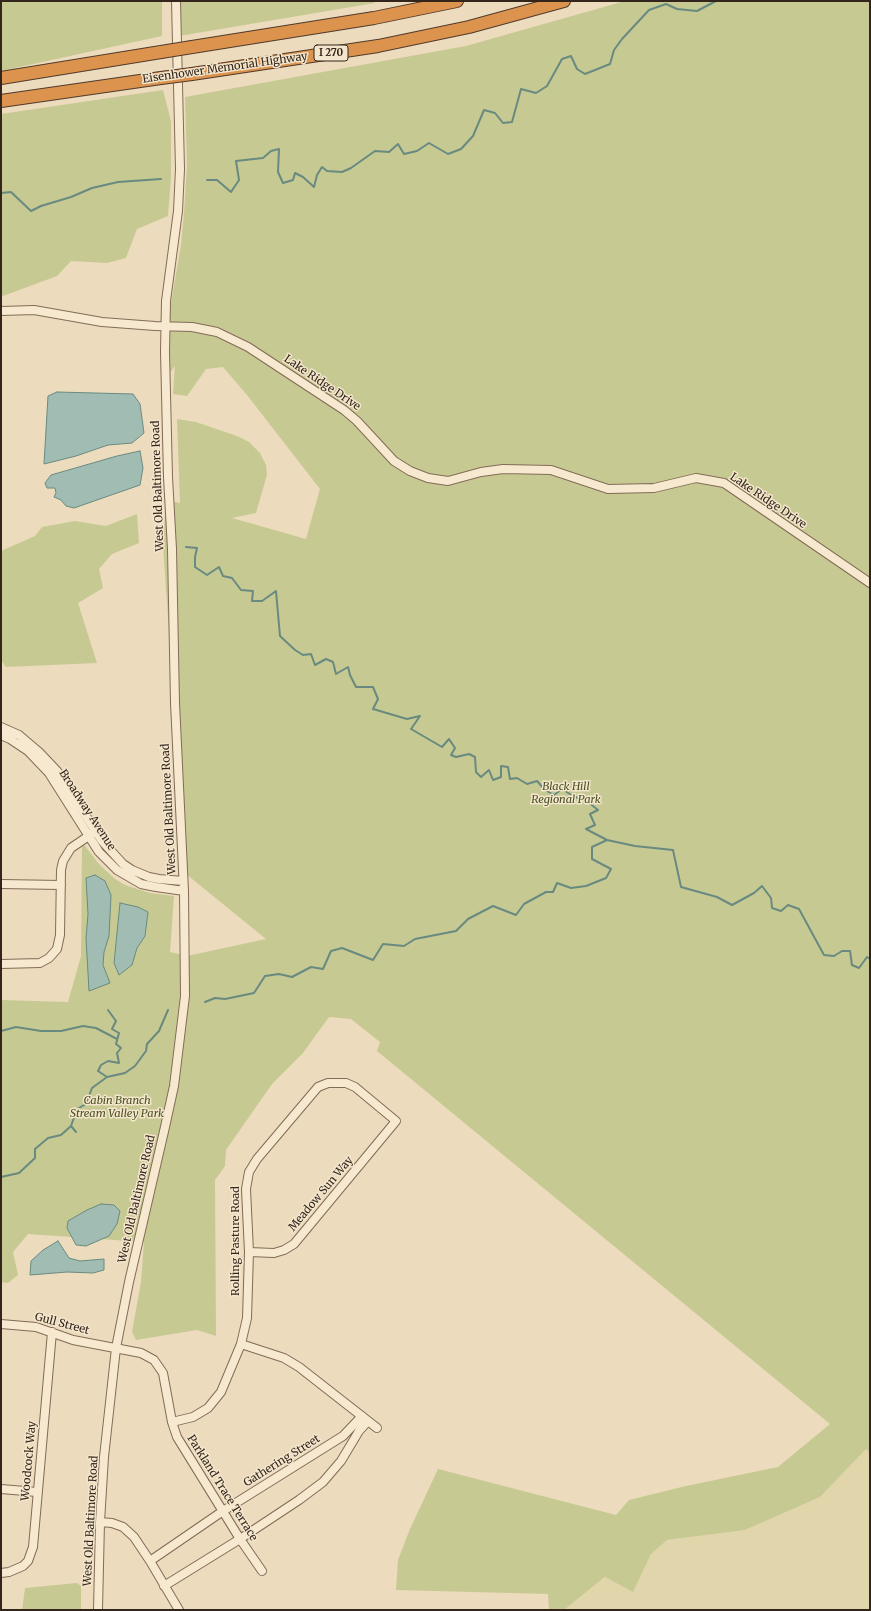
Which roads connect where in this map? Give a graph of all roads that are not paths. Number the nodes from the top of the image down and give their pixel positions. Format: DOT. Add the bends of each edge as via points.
graph roads {
  1 [pos="176,1"];
  2 [pos="457,1"];
  3 [pos="564,1"];
  4 [pos="1,78"];
  5 [pos="1,101"];
  6 [pos="1,311"];
  7 [pos="166,326"];
  8 [pos="870,583"];
  9 [pos="1,727"];
  10 [pos="1,735"];
  11 [pos="92,834"];
  12 [pos="183,881"];
  13 [pos="1,884"];
  14 [pos="61,885"];
  15 [pos="184,891"];
  16 [pos="1,964"];
  17 [pos="396,1121"];
  18 [pos="249,1252"];
  19 [pos="1,1324"];
  20 [pos="52,1332"];
  21 [pos="241,1344"];
  22 [pos="116,1348"];
  23 [pos="365,1419"];
  24 [pos="172,1422"];
  25 [pos="377,1428"];
  26 [pos="1,1489"];
  27 [pos="37,1492"];
  28 [pos="223,1511"];
  29 [pos="100,1522"];
  30 [pos="240,1539"];
  31 [pos="150,1560"];
  32 [pos="262,1571"];
  33 [pos="1,1572"];
  34 [pos="164,1586"];
  35 [pos="98,1610"];
  36 [pos="179,1610"];
  1 -- 7 [label="street, West Old Baltimore Road" via="180,169"];
  2 -- 4 [label="highway, bridge" via="374,18"];
  3 -- 5 [label="highway, Eisenhower Memorial Highway / I 270, bridge" via="469,27 378,46"];
  6 -- 7 [label="street, Lake Ridge Drive" via="34,310 102,322"];
  7 -- 8 [label="street, Lake Ridge Drive" via="218,332 248,347 344,410 358,421 394,461 417,474 448,481 503,469 551,470 608,489 654,488 696,478 724,483"];
  7 -- 12 [label="street, West Old Baltimore Road" via="174,698"];
  9 -- 11 [label="street, Broadway Avenue" via="19,735 57,771"];
  10 -- 11 [label="street, Broadway Avenue" via="28,751 49,773"];
  11 -- 12 [label="street, Broadway Avenue" via="132,870 148,877"];
  11 -- 14 [label="street" via="71,848 66,855 61,870"];
  11 -- 15 [label="street, Broadway Avenue" via="108,862 128,877 141,884"];
  12 -- 15 [label="street, West Old Baltimore Road"];
  13 -- 14 [label="street"];
  14 -- 16 [label="street" via="60,935 57,949 40,963"];
  15 -- 22 [label="street, West Old Baltimore Road" via="185,996 174,1086"];
  17 -- 18 [label="street, Meadow Sun Way" via="294,1244 274,1252"];
  17 -- 18 [label="street, Rolling Pasture Road" via="355,1087 346,1083 328,1083 318,1087 257,1158 249,1172 246,1189"];
  18 -- 21 [label="street, Rolling Pasture Road" via="246,1318"];
  19 -- 20 [label="street, Gull Street" via="36,1327"];
  20 -- 22 [label="street, Gull Street" via="73,1340"];
  20 -- 27 [label="street, Woodcock Way"];
  21 -- 23 [label="street" via="284,1358 299,1367"];
  21 -- 24 [label="street, Rolling Pasture Road" via="221,1392 208,1408 193,1417"];
  22 -- 24 [label="street, Parkland Trace Terrace" via="141,1353 154,1360 163,1373"];
  22 -- 29 [label="street, West Old Baltimore Road"];
  23 -- 25 [label="street"];
  23 -- 28 [label="street, Gathering Street" via="343,1436"];
  23 -- 30 [label="street" via="341,1461 323,1482"];
  24 -- 28 [label="street, Parkland Trace Terrace" via="177,1437"];
  26 -- 27 [label="street"];
  27 -- 33 [label="street, Woodcock Way" via="33,1547 28,1561 9,1572"];
  28 -- 30 [label="street, Parkland Trace Terrace"];
  28 -- 31 [label="street, Gathering Street"];
  29 -- 31 [label="street" via="123,1527 134,1537"];
  29 -- 35 [label="street, West Old Baltimore Road"];
  30 -- 32 [label="street, Parkland Trace Terrace"];
  30 -- 34 [label="street"];
  31 -- 34 [label="street"];
  34 -- 36 [label="street"];
}
